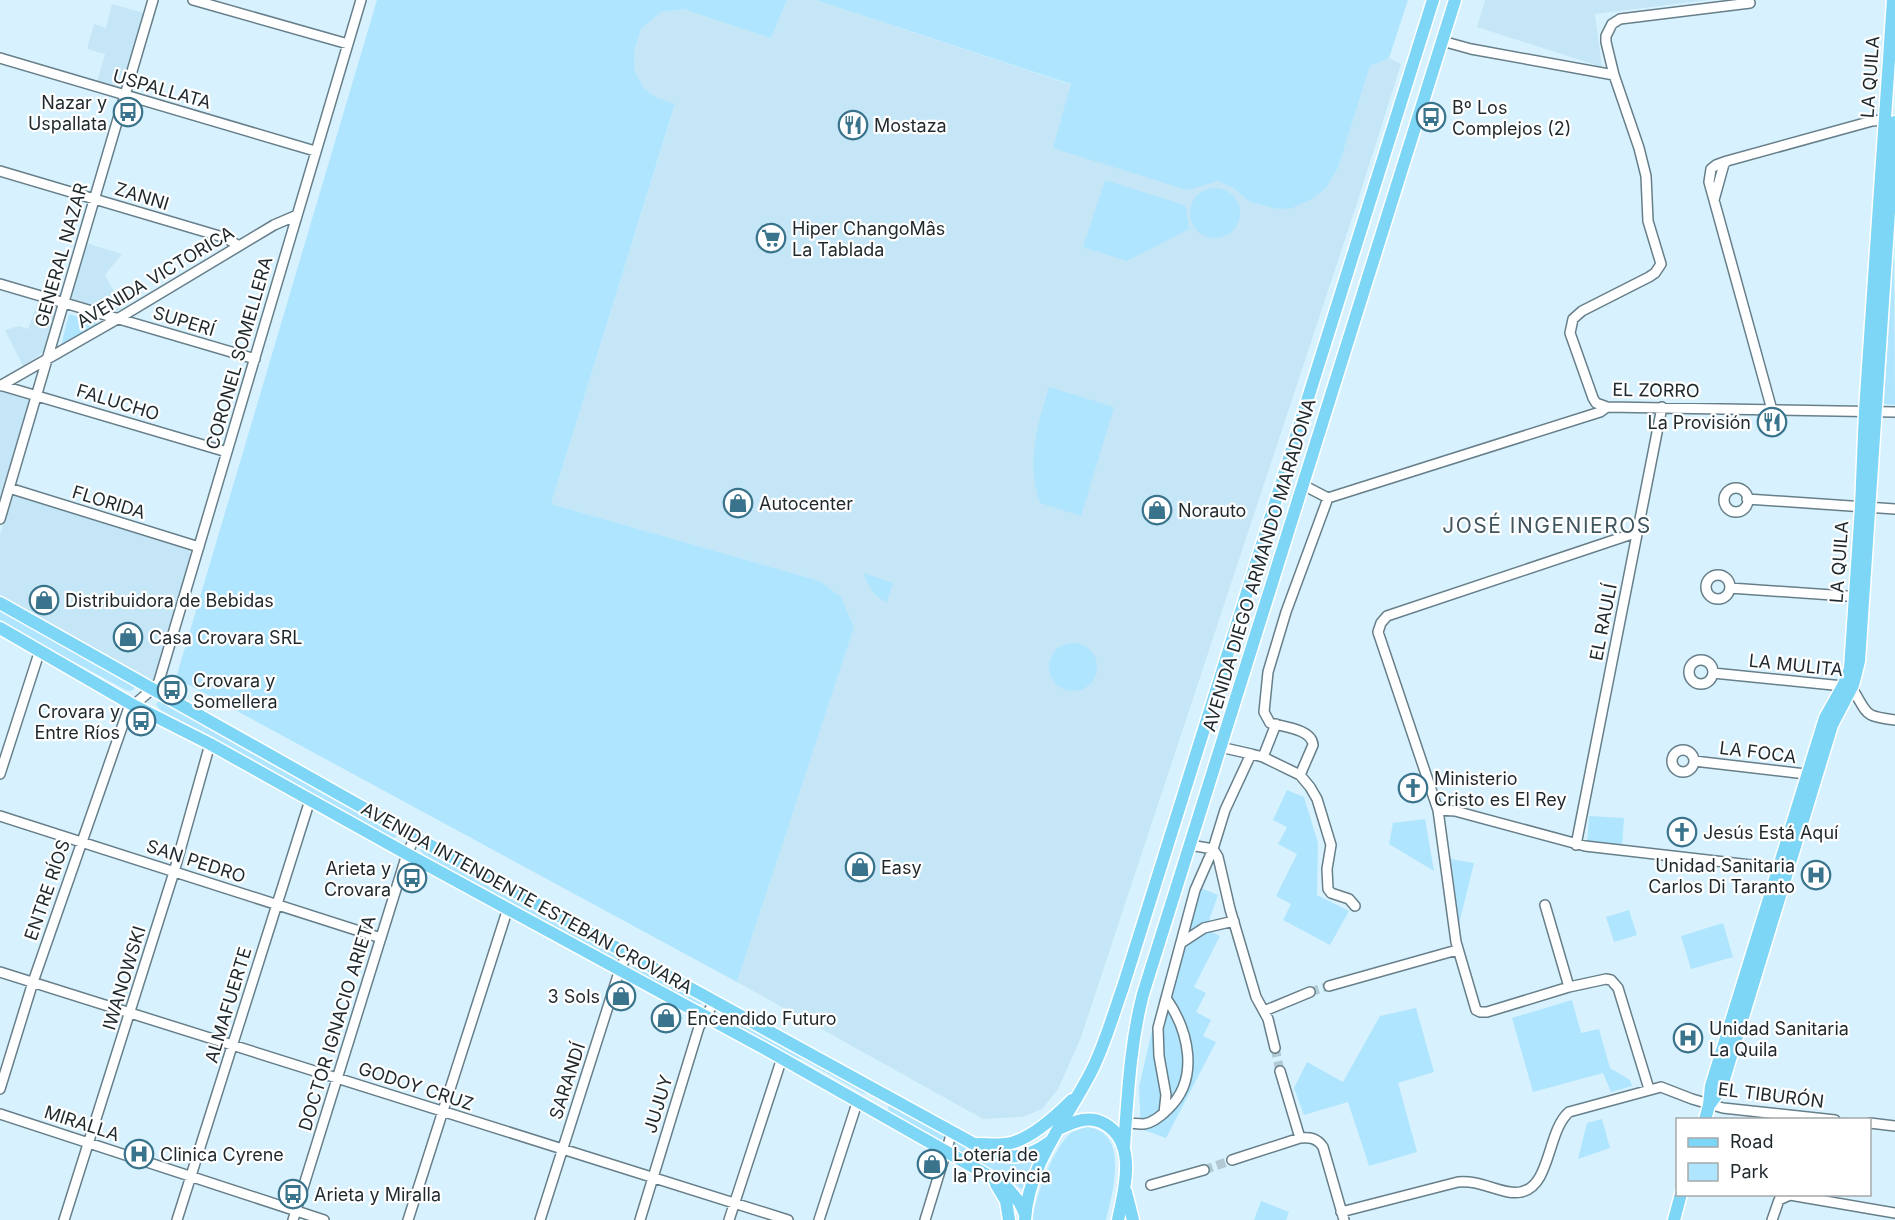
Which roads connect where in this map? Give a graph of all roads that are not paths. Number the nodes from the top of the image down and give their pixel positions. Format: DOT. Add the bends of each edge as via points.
graph roads {
  1 [pos="153,0"];
  2 [pos="193,0"];
  3 [pos="361,0"];
  4 [pos="1433,0"];
  5 [pos="1455,0"];
  6 [pos="1893,0"];
  7 [pos="1750,3"];
  8 [pos="1893,32"];
  9 [pos="1442,41"];
  10 [pos="348,44"];
  11 [pos="0,58"];
  12 [pos="1614,75"];
  13 [pos="125,95"];
  14 [pos="1892,124"];
  15 [pos="315,151"];
  16 [pos="0,171"];
  17 [pos="95,198"];
  18 [pos="295,216"];
  19 [pos="1887,231"];
  20 [pos="239,246"];
  21 [pos="0,284"];
  22 [pos="65,302"];
  23 [pos="119,318"];
  24 [pos="48,359"];
  25 [pos="255,359"];
  26 [pos="0,385"];
  27 [pos="36,395"];
  28 [pos="1607,406"];
  29 [pos="1662,407"];
  30 [pos="1772,410"];
  31 [pos="1871,411"];
  32 [pos="1895,412"];
  33 [pos="227,452"];
  34 [pos="1303,485"];
  35 [pos="9,488"];
  36 [pos="1328,498"];
  37 [pos="1747,499"];
  38 [pos="1865,507"];
  39 [pos="1895,509"];
  40 [pos="0,519"];
  41 [pos="1638,532"];
  42 [pos="199,547"];
  43 [pos="1730,588"];
  44 [pos="1859,596"];
  45 [pos="0,603"];
  46 [pos="0,628"];
  47 [pos="40,650"];
  48 [pos="1713,673"];
  49 [pos="1847,687"];
  50 [pos="152,690"];
  51 [pos="134,705"];
  52 [pos="1895,720"];
  53 [pos="1276,724"];
  54 [pos="210,744"];
  55 [pos="1220,747"];
  56 [pos="1251,754"];
  57 [pos="1263,757"];
  58 [pos="1694,761"];
  59 [pos="0,774"];
  60 [pos="1300,775"];
  61 [pos="1812,775"];
  62 [pos="310,800"];
  63 [pos="1438,810"];
  64 [pos="0,816"];
  65 [pos="415,837"];
  66 [pos="81,841"];
  67 [pos="1576,844"];
  68 [pos="1190,845"];
  69 [pos="1213,849"];
  70 [pos="407,854"];
  71 [pos="1783,869"];
  72 [pos="174,872"];
  73 [pos="277,904"];
  74 [pos="1545,905"];
  75 [pos="1355,906"];
  76 [pos="508,908"];
  77 [pos="1234,921"];
  78 [pos="381,938"];
  79 [pos="1181,943"];
  80 [pos="1457,950"];
  81 [pos="628,953"];
  82 [pos="620,969"];
  83 [pos="0,972"];
  84 [pos="33,982"];
  85 [pos="1329,986"];
  86 [pos="1569,987"];
  87 [pos="1310,992"];
  88 [pos="1166,998"];
  89 [pos="715,1001"];
  90 [pos="1264,1011"];
  91 [pos="130,1013"];
  92 [pos="705,1015"];
  93 [pos="233,1045"];
  94 [pos="1275,1048"];
  95 [pos="782,1058"];
  96 [pos="1280,1071"];
  97 [pos="337,1078"];
  98 [pos="0,1089"];
  99 [pos="1649,1089"];
  100 [pos="858,1100"];
  101 [pos="1709,1105"];
  102 [pos="443,1112"];
  103 [pos="1164,1113"];
  104 [pos="0,1114"];
  105 [pos="1705,1118"];
  106 [pos="1826,1118"];
  107 [pos="1060,1121"];
  108 [pos="1125,1123"];
  109 [pos="1871,1123"];
  110 [pos="1895,1126"];
  111 [pos="952,1132"];
  112 [pos="1300,1138"];
  113 [pos="1052,1140"];
  114 [pos="88,1143"];
  115 [pos="974,1144"];
  116 [pos="1124,1146"];
  117 [pos="562,1149"];
  118 [pos="947,1152"];
  119 [pos="1232,1160"];
  120 [pos="1204,1170"];
  121 [pos="987,1174"];
  122 [pos="192,1177"];
  123 [pos="652,1178"];
  124 [pos="1151,1185"];
  125 [pos="1125,1188"];
  126 [pos="1680,1196"];
  127 [pos="1787,1196"];
  128 [pos="1796,1196"];
  129 [pos="734,1204"];
  130 [pos="1895,1213"];
  131 [pos="295,1216"];
  132 [pos="1342,1216"];
  133 [pos="1025,1217"];
  134 [pos="64,1220"];
  135 [pos="177,1220"];
  136 [pos="324,1220"];
  137 [pos="408,1220"];
  138 [pos="540,1220"];
  139 [pos="640,1220"];
  140 [pos="729,1220"];
  141 [pos="788,1220"];
  142 [pos="819,1220"];
  143 [pos="925,1220"];
  144 [pos="1009,1220"];
  145 [pos="1118,1220"];
  146 [pos="1133,1220"];
  147 [pos="1674,1220"];
  148 [pos="1772,1220"];
  1 -- 13 [label="street, GENERAL NAZAR"];
  2 -- 10 [label="street"];
  3 -- 10 [label="street, CORONEL SOMELLERA"];
  4 -- 107 [label="main road, AVENIDA DIEGO ARMANDO MARADONA" via="1123,987 1102,1047 1081,1091"];
  5 -- 9 [label="main road, AVENIDA DIEGO ARMANDO MARADONA"];
  6 -- 8 [label="main road, LA QUILA"];
  7 -- 12 [label="street, EL ZORRO" via="1620,19 1606,36"];
  8 -- 14 [label="main road, LA QUILA"];
  9 -- 12 [label="street"];
  9 -- 34 [label="main road, AVENIDA DIEGO ARMANDO MARADONA"];
  10 -- 15 [label="street, CORONEL SOMELLERA"];
  11 -- 13 [label="street, USPALLATA"];
  12 -- 28 [label="street, EL ZORRO" via="1646,176 1648,220 1661,264 1649,277 1575,315 1570,324 1593,398"];
  13 -- 15 [label="street, USPALLATA"];
  13 -- 17 [label="street, GENERAL NAZAR"];
  14 -- 19 [label="main road, LA QUILA"];
  14 -- 30 [label="street" via="1872,121 1724,164 1714,201"];
  15 -- 18 [label="street, CORONEL SOMELLERA"];
  16 -- 17 [label="street, ZANNI"];
  17 -- 20 [label="street, ZANNI" via="226,238"];
  17 -- 22 [label="street, GENERAL NAZAR"];
  18 -- 20 [label="street, AVENIDA VICTORICA"];
  18 -- 25 [label="street, CORONEL SOMELLERA"];
  19 -- 31 [label="main road, LA QUILA"];
  20 -- 23 [label="street, AVENIDA VICTORICA"];
  21 -- 22 [label="street, SUPERÍ"];
  22 -- 23 [label="street, SUPERÍ"];
  22 -- 24 [label="street, GENERAL NAZAR"];
  23 -- 24 [label="street, AVENIDA VICTORICA"];
  23 -- 25 [label="street, SUPERÍ"];
  24 -- 26 [label="street, AVENIDA VICTORICA"];
  24 -- 27 [label="street, GENERAL NAZAR"];
  25 -- 33 [label="street, CORONEL SOMELLERA"];
  26 -- 27 [label="street, FALUCHO"];
  27 -- 33 [label="street, FALUCHO"];
  27 -- 35 [label="street, GENERAL NAZAR"];
  28 -- 29 [label="street, EL ZORRO"];
  28 -- 36 [label="street"];
  29 -- 30 [label="street, EL ZORRO"];
  29 -- 41 [label="street, EL RAULÍ"];
  30 -- 31 [label="street, EL ZORRO"];
  31 -- 32 [label="street, EL ZORRO"];
  31 -- 38 [label="main road, LA QUILA"];
  33 -- 42 [label="street, CORONEL SOMELLERA"];
  34 -- 36 [label="street"];
  34 -- 55 [label="main road, AVENIDA DIEGO ARMANDO MARADONA"];
  35 -- 40 [label="street, GENERAL NAZAR"];
  35 -- 42 [label="street, FLORIDA"];
  36 -- 53 [label="street" via="1268,672 1264,712 1270,723"];
  37 -- 38 [label="street"];
  38 -- 39 [label="street"];
  38 -- 44 [label="main road, LA QUILA"];
  41 -- 63 [label="street" via="1384,618 1378,632"];
  41 -- 67 [label="street, EL RAULÍ"];
  42 -- 50 [label="street, CORONEL SOMELLERA" via="159,681"];
  43 -- 44 [label="street"];
  44 -- 49 [label="main road, LA QUILA"];
  45 -- 50 [label="main road, AVENIDA INTENDENTE ESTEBAN CROVARA"];
  46 -- 47 [label="main road, AVENIDA INTENDENTE ESTEBAN CROVARA"];
  47 -- 51 [label="main road, AVENIDA INTENDENTE ESTEBAN CROVARA"];
  47 -- 59 [label="street"];
  48 -- 49 [label="street, LA MULITA"];
  49 -- 52 [label="street, LA MULITA" via="1855,692 1867,714"];
  49 -- 61 [label="main road, LA QUILA" via="1828,711"];
  50 -- 51 [label="street, CORONEL SOMELLERA"];
  50 -- 65 [label="main road, AVENIDA INTENDENTE ESTEBAN CROVARA"];
  51 -- 54 [label="main road, AVENIDA INTENDENTE ESTEBAN CROVARA"];
  51 -- 66 [label="street, ENTRE RÍOS" via="128,710"];
  53 -- 57 [label="street"];
  53 -- 60 [label="street" via="1313,741"];
  54 -- 62 [label="main road, AVENIDA INTENDENTE ESTEBAN CROVARA"];
  54 -- 72 [label="street, IWANOWSKI"];
  55 -- 56 [label="street"];
  55 -- 68 [label="main road, AVENIDA DIEGO ARMANDO MARADONA"];
  56 -- 57 [label="street"];
  56 -- 69 [label="street" via="1225,810"];
  57 -- 60 [label="street"];
  58 -- 61 [label="street, LA FOCA"];
  60 -- 75 [label="street" via="1317,799 1331,845 1328,889"];
  61 -- 71 [label="main road, LA QUILA"];
  62 -- 70 [label="main road, AVENIDA INTENDENTE ESTEBAN CROVARA"];
  62 -- 73 [label="street, ALMAFUERTE"];
  63 -- 67 [label="street" via="1455,811"];
  63 -- 80 [label="street"];
  64 -- 66 [label="street, SAN PEDRO"];
  65 -- 70 [label="street, DOCTOR IGNACIO ARIETA"];
  65 -- 81 [label="main road, AVENIDA INTENDENTE ESTEBAN CROVARA"];
  66 -- 72 [label="street, SAN PEDRO"];
  66 -- 84 [label="street, ENTRE RÍOS"];
  67 -- 71 [label="street"];
  68 -- 69 [label="street"];
  68 -- 108 [label="main road, AVENIDA DIEGO ARMANDO MARADONA" via="1136,1021"];
  69 -- 77 [label="street"];
  69 -- 79 [label="street" via="1195,890"];
  70 -- 76 [label="main road, AVENIDA INTENDENTE ESTEBAN CROVARA"];
  70 -- 78 [label="street, DOCTOR IGNACIO ARIETA"];
  71 -- 101 [label="main road, LA QUILA" via="1721,1089"];
  72 -- 73 [label="street, SAN PEDRO"];
  72 -- 91 [label="street, IWANOWSKI"];
  73 -- 78 [label="street, SAN PEDRO"];
  73 -- 93 [label="street, ALMAFUERTE"];
  74 -- 86 [label="street"];
  76 -- 82 [label="main road, AVENIDA INTENDENTE ESTEBAN CROVARA"];
  76 -- 102 [label="street"];
  77 -- 79 [label="street" via="1204,928"];
  77 -- 90 [label="street" via="1256,997"];
  78 -- 97 [label="street, DOCTOR IGNACIO ARIETA"];
  79 -- 88 [label="street"];
  80 -- 85 [label="street"];
  80 -- 86 [label="street" via="1480,1012"];
  81 -- 82 [label="street, SARANDÍ"];
  81 -- 89 [label="main road, AVENIDA INTENDENTE ESTEBAN CROVARA"];
  82 -- 92 [label="main road, AVENIDA INTENDENTE ESTEBAN CROVARA"];
  82 -- 117 [label="street, SARANDÍ"];
  83 -- 84 [label="street, GODOY CRUZ"];
  84 -- 91 [label="street, GODOY CRUZ"];
  84 -- 98 [label="street, ENTRE RÍOS"];
  86 -- 99 [label="street" via="1606,979 1615,983"];
  87 -- 90 [label="street"];
  88 -- 103 [label="street" via="1158,1032 1166,1095"];
  88 -- 103 [label="street" via="1183,1027 1188,1062 1183,1090"];
  89 -- 92 [label="street, JUJUY"];
  89 -- 111 [label="main road, AVENIDA INTENDENTE ESTEBAN CROVARA"];
  90 -- 94 [label="street"];
  91 -- 93 [label="street, GODOY CRUZ"];
  91 -- 114 [label="street, IWANOWSKI"];
  92 -- 95 [label="main road, AVENIDA INTENDENTE ESTEBAN CROVARA"];
  92 -- 123 [label="street, JUJUY"];
  93 -- 97 [label="street, GODOY CRUZ"];
  93 -- 122 [label="street, ALMAFUERTE"];
  95 -- 100 [label="main road, AVENIDA INTENDENTE ESTEBAN CROVARA"];
  95 -- 129 [label="street"];
  96 -- 112 [label="street"];
  97 -- 102 [label="street, GODOY CRUZ"];
  97 -- 131 [label="street, DOCTOR IGNACIO ARIETA"];
  99 -- 101 [label="street, EL TIBURÓN" via="1661,1087"];
  99 -- 132 [label="street, EL TIBURÓN" via="1569,1112 1559,1123 1539,1181 1531,1189 1513,1193 1476,1182 1458,1182"];
  100 -- 118 [label="main road, AVENIDA INTENDENTE ESTEBAN CROVARA"];
  100 -- 142 [label="street"];
  101 -- 105 [label="main road, LA QUILA"];
  101 -- 106 [label="street, EL TIBURÓN"];
  102 -- 117 [label="street, GODOY CRUZ"];
  102 -- 137 [label="street"];
  103 -- 108 [label="street" via="1144,1124"];
  104 -- 114 [label="street, MIRALLA"];
  107 -- 113 [label="main road, AVENIDA DIEGO ARMANDO MARADONA"];
  107 -- 115 [label="main road" via="1008,1144"];
  107 -- 116 [label="main road" via="1096,1120 1112,1128"];
  108 -- 116 [label="main road, AVENIDA DIEGO ARMANDO MARADONA"];
  109 -- 110 [label="street"];
  111 -- 115 [label="main road, AVENIDA INTENDENTE ESTEBAN CROVARA"];
  111 -- 118 [label="street"];
  112 -- 119 [label="street"];
  112 -- 132 [label="street" via="1313,1138 1323,1147"];
  113 -- 115 [label="main road, AVENIDA INTENDENTE ESTEBAN CROVARA" via="1012,1158"];
  113 -- 133 [label="main road" via="1032,1183"];
  114 -- 122 [label="street, MIRALLA"];
  114 -- 134 [label="street, IWANOWSKI"];
  116 -- 125 [label="main road, AVENIDA DIEGO ARMANDO MARADONA"];
  117 -- 123 [label="street, GODOY CRUZ"];
  117 -- 138 [label="street, SARANDÍ"];
  118 -- 121 [label="main road, AVENIDA INTENDENTE ESTEBAN CROVARA"];
  118 -- 143 [label="street"];
  120 -- 124 [label="street"];
  121 -- 133 [label="main road, AVENIDA INTENDENTE ESTEBAN CROVARA" via="1013,1192"];
  121 -- 144 [label="main road" via="1003,1193"];
  122 -- 131 [label="street, MIRALLA"];
  122 -- 135 [label="street, ALMAFUERTE"];
  123 -- 129 [label="street, GODOY CRUZ"];
  123 -- 139 [label="street, JUJUY"];
  125 -- 145 [label="main road"];
  125 -- 146 [label="main road"];
  126 -- 147 [label="main road"];
  127 -- 148 [label="street" via="1777,1205"];
  128 -- 130 [label="street"];
  129 -- 140 [label="street"];
  129 -- 141 [label="street, GODOY CRUZ"];
  131 -- 136 [label="street, MIRALLA"];
}
